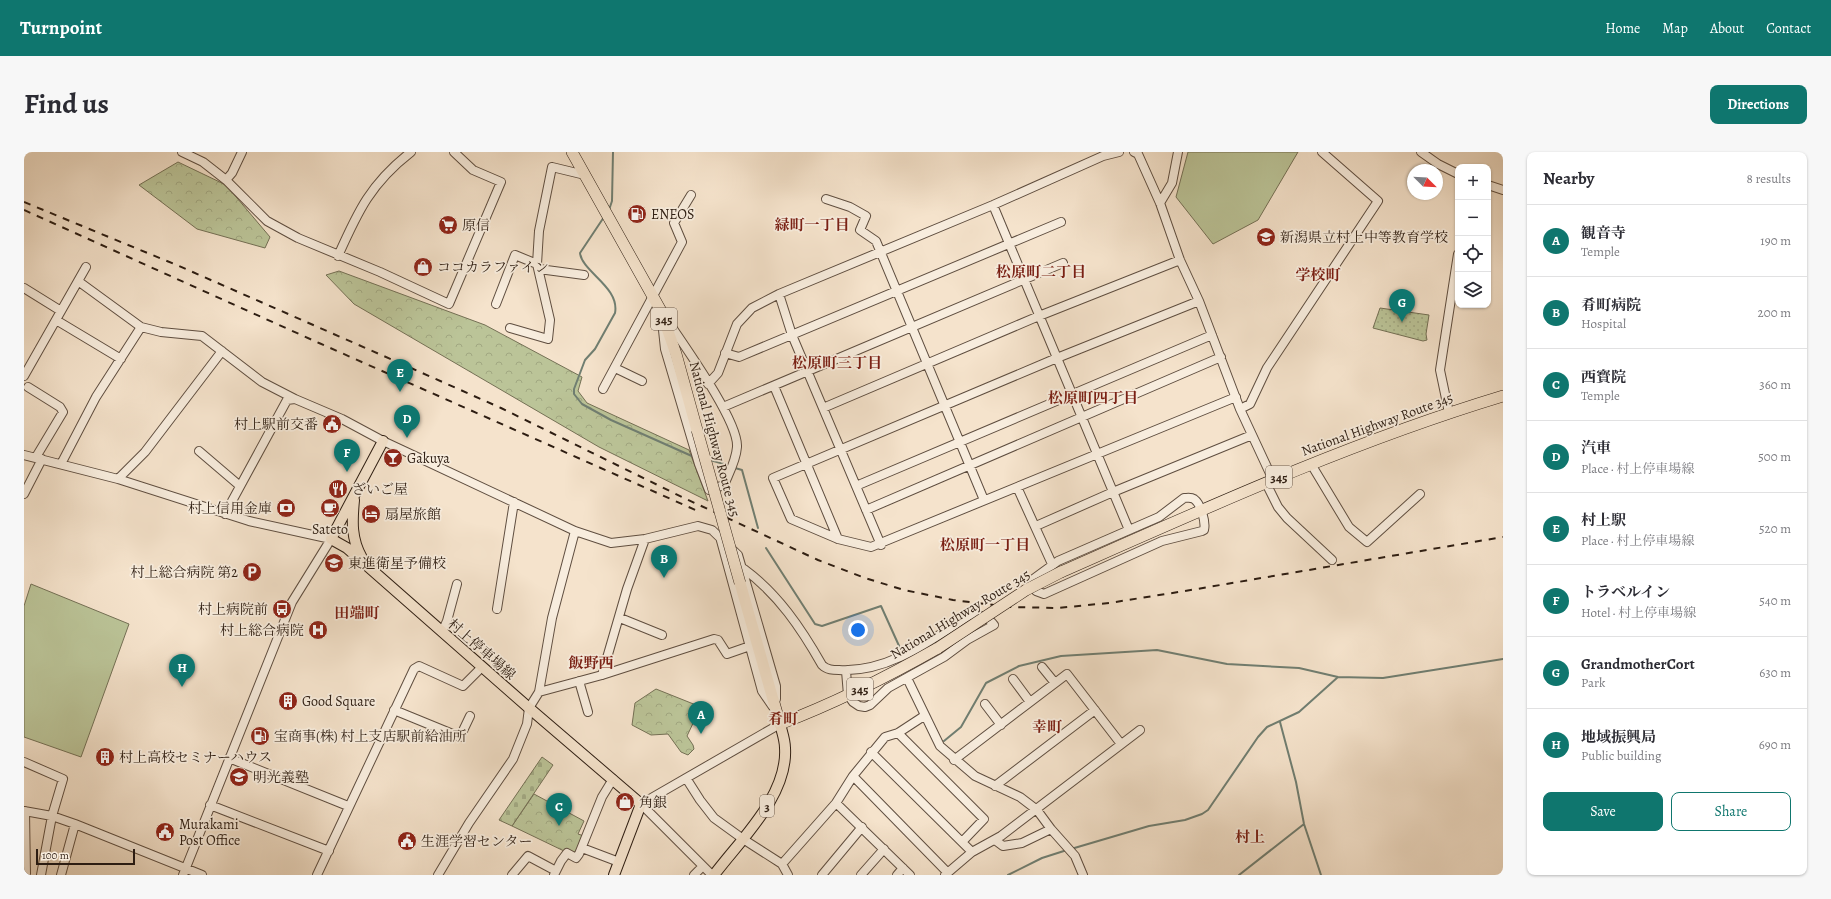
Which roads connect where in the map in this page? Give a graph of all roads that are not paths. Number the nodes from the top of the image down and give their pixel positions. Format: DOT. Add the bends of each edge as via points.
graph roads {
  1 [pos="182,152"];
  2 [pos="242,152"];
  3 [pos="411,152"];
  4 [pos="454,152"];
  5 [pos="572,152"];
  6 [pos="1119,152"];
  7 [pos="1134,152"];
  8 [pos="1178,152"];
  9 [pos="1322,152"];
  10 [pos="1421,152"];
  11 [pos="1455,172"];
  12 [pos="585,175"];
  13 [pos="226,180"];
  14 [pos="1491,186"];
  15 [pos="1503,190"];
  16 [pos="691,195"];
  17 [pos="826,199"];
  18 [pos="1160,203"];
  19 [pos="993,205"];
  20 [pos="1061,222"];
  21 [pos="1010,245"];
  22 [pos="880,251"];
  23 [pos="338,256"];
  24 [pos="1180,260"];
  25 [pos="1063,263"];
  26 [pos="538,266"];
  27 [pos="86,267"];
  28 [pos="1455,272"];
  29 [pos="584,275"];
  30 [pos="1024,279"];
  31 [pos="78,281"];
  32 [pos="24,288"];
  33 [pos="897,291"];
  34 [pos="779,294"];
  35 [pos="654,297"];
  36 [pos="1199,301"];
  37 [pos="496,304"];
  38 [pos="61,311"];
  39 [pos="661,311"];
  40 [pos="1039,316"];
  41 [pos="56,320"];
  42 [pos="141,327"];
  43 [pos="912,327"];
  44 [pos="510,328"];
  45 [pos="792,335"];
  46 [pos="1212,335"];
  47 [pos="222,351"];
  48 [pos="725,354"];
  49 [pos="1221,357"];
  50 [pos="1057,358"];
  51 [pos="121,359"];
  52 [pos="928,365"];
  53 [pos="615,368"];
  54 [pos="808,371"];
  55 [pos="24,376"];
  56 [pos="642,381"];
  57 [pos="708,384"];
  58 [pos="774,386"];
  59 [pos="28,387"];
  60 [pos="603,389"];
  61 [pos="1072,394"];
  62 [pos="1503,396"];
  63 [pos="1236,397"];
  64 [pos="295,399"];
  65 [pos="945,406"];
  66 [pos="723,407"];
  67 [pos="823,408"];
  68 [pos="1240,409"];
  69 [pos="1449,413"];
  70 [pos="1081,417"];
  71 [pos="1252,435"];
  72 [pos="383,441"];
  73 [pos="960,442"];
  74 [pos="840,450"];
  75 [pos="199,451"];
  76 [pos="1097,454"];
  77 [pos="24,455"];
  78 [pos="39,458"];
  79 [pos="61,464"];
  80 [pos="807,464"];
  81 [pos="1311,464"];
  82 [pos="969,465"];
  83 [pos="118,479"];
  84 [pos="1270,482"];
  85 [pos="240,486"];
  86 [pos="856,486"];
  87 [pos="1017,487"];
  88 [pos="1113,492"];
  89 [pos="24,494"];
  90 [pos="355,494"];
  91 [pos="1420,494"];
  92 [pos="984,500"];
  93 [pos="514,502"];
  94 [pos="866,510"];
  95 [pos="1200,510"];
  96 [pos="225,514"];
  97 [pos="1036,526"];
  98 [pos="1129,530"];
  99 [pos="576,531"];
  100 [pos="719,537"];
  101 [pos="331,539"];
  102 [pos="645,539"];
  103 [pos="838,539"];
  104 [pos="880,545"];
  105 [pos="1332,560"];
  106 [pos="365,564"];
  107 [pos="1052,564"];
  108 [pos="744,569"];
  109 [pos="457,584"];
  110 [pos="497,609"];
  111 [pos="620,618"];
  112 [pos="442,632"];
  113 [pos="662,635"];
  114 [pos="750,646"];
  115 [pos="482,667"];
  116 [pos="1042,667"];
  117 [pos="846,670"];
  118 [pos="602,676"];
  119 [pos="907,678"];
  120 [pos="1013,680"];
  121 [pos="579,681"];
  122 [pos="1055,683"];
  123 [pos="539,692"];
  124 [pos="848,695"];
  125 [pos="1030,702"];
  126 [pos="985,704"];
  127 [pos="529,708"];
  128 [pos="394,710"];
  129 [pos="1095,710"];
  130 [pos="588,712"];
  131 [pos="776,712"];
  132 [pos="470,716"];
  133 [pos="924,716"];
  134 [pos="780,724"];
  135 [pos="1001,725"];
  136 [pos="1140,730"];
  137 [pos="898,733"];
  138 [pos="1121,744"];
  139 [pos="871,752"];
  140 [pos="229,758"];
  141 [pos="954,760"];
  142 [pos="24,762"];
  143 [pos="853,776"];
  144 [pos="686,778"];
  145 [pos="613,779"];
  146 [pos="995,786"];
  147 [pos="836,803"];
  148 [pos="641,804"];
  149 [pos="210,805"];
  150 [pos="348,806"];
  151 [pos="1037,810"];
  152 [pos="25,811"];
  153 [pos="52,816"];
  154 [pos="75,824"];
  155 [pos="862,828"];
  156 [pos="1051,829"];
  157 [pos="743,839"];
  158 [pos="996,840"];
  159 [pos="962,842"];
  160 [pos="582,848"];
  161 [pos="884,849"];
  162 [pos="329,851"];
  163 [pos="972,852"];
  164 [pos="619,862"];
  165 [pos="782,864"];
  166 [pos="703,866"];
  167 [pos="903,868"];
  168 [pos="184,872"];
  169 [pos="555,873"];
  170 [pos="947,874"];
  171 [pos="26,875"];
  172 [pos="41,875"];
  173 [pos="61,875"];
  174 [pos="202,875"];
  175 [pos="317,875"];
  176 [pos="438,875"];
  177 [pos="512,875"];
  178 [pos="614,875"];
  179 [pos="694,875"];
  180 [pos="713,875"];
  181 [pos="788,875"];
  182 [pos="822,875"];
  183 [pos="861,875"];
  184 [pos="897,875"];
  185 [pos="910,875"];
  186 [pos="1083,875"];
  1 -- 13 [label="street" via="203,162"];
  2 -- 13 [label="street" via="235,169"];
  3 -- 23 [label="street" via="387,172 365,200"];
  4 -- 23 [label="street" via="473,170 501,182 449,304"];
  5 -- 12 [label="highway, National Highway Route 345 / 345"];
  6 -- 19 [label="street" via="1103,156"];
  7 -- 18 [label="street" via="1138,154"];
  8 -- 18 [label="street" via="1172,183"];
  9 -- 68 [label="street" via="1378,201 1267,368 1250,404"];
  10 -- 11 [label="street"];
  12 -- 26 [label="street" via="552,167 539,231"];
  12 -- 35 [label="highway, National Highway Route 345 / 345"];
  13 -- 23 [label="street" via="267,221"];
  14 -- 15 [label="street"];
  16 -- 35 [label="street" via="674,223 682,242"];
  17 -- 22 [label="street" via="850,207 866,216 860,230 876,240"];
  18 -- 24 [label="street"];
  19 -- 21 [label="street"];
  19 -- 22 [label="street"];
  20 -- 21 [label="street"];
  21 -- 30 [label="street"];
  21 -- 33 [label="street"];
  22 -- 33 [label="street"];
  22 -- 34 [label="street"];
  24 -- 36 [label="street"];
  24 -- 40 [label="street"];
  25 -- 30 [label="street"];
  26 -- 29 [label="street"];
  26 -- 37 [label="street" via="515,255"];
  26 -- 44 [label="street" via="550,320 548,339"];
  27 -- 31 [label="street"];
  28 -- 69 [label="street" via="1440,370"];
  30 -- 40 [label="street"];
  30 -- 43 [label="street"];
  31 -- 38 [label="street"];
  31 -- 42 [label="street"];
  32 -- 38 [label="street"];
  33 -- 43 [label="street"];
  33 -- 45 [label="street"];
  34 -- 45 [label="street"];
  34 -- 48 [label="street" via="752,308 737,324"];
  35 -- 39 [label="highway, National Highway Route 345 / 345"];
  35 -- 53 [label="street"];
  36 -- 46 [label="street"];
  36 -- 50 [label="street"];
  38 -- 41 [label="street"];
  39 -- 57 [label="street"];
  39 -- 66 [label="street" via="665,348 709,490 724,485 737,446 735,434"];
  39 -- 131 [label="highway, National Highway Route 345 / 345, bridge" via="676,354"];
  40 -- 50 [label="street"];
  40 -- 52 [label="street"];
  41 -- 51 [label="street"];
  41 -- 55 [label="street"];
  42 -- 47 [label="street" via="161,332 202,336"];
  42 -- 51 [label="street"];
  43 -- 52 [label="street"];
  43 -- 54 [label="street"];
  45 -- 48 [label="street" via="738,357"];
  45 -- 54 [label="street"];
  46 -- 49 [label="street"];
  46 -- 61 [label="street"];
  47 -- 64 [label="street" via="262,382"];
  47 -- 83 [label="street" via="145,452"];
  48 -- 57 [label="street" via="718,373"];
  49 -- 63 [label="street"];
  49 -- 70 [label="street"];
  50 -- 61 [label="street"];
  50 -- 65 [label="street"];
  51 -- 79 [label="street" via="96,397"];
  52 -- 65 [label="street"];
  52 -- 67 [label="street"];
  53 -- 56 [label="street"];
  53 -- 60 [label="street"];
  54 -- 58 [label="street"];
  54 -- 67 [label="street"];
  57 -- 66 [label="street"];
  58 -- 66 [label="street"];
  58 -- 80 [label="street"];
  59 -- 78 [label="street" via="60,407 63,412"];
  61 -- 70 [label="street"];
  61 -- 73 [label="street"];
  62 -- 69 [label="highway, National Highway Route 345 / 345"];
  63 -- 68 [label="street"];
  63 -- 76 [label="street"];
  64 -- 72 [label="street" via="342,419"];
  64 -- 85 [label="street" via="287,400"];
  65 -- 73 [label="street"];
  65 -- 74 [label="street"];
  67 -- 74 [label="street"];
  68 -- 71 [label="street"];
  69 -- 81 [label="highway, National Highway Route 345 / 345"];
  70 -- 76 [label="street"];
  70 -- 82 [label="street"];
  71 -- 84 [label="street"];
  71 -- 88 [label="street"];
  72 -- 90 [label="main road"];
  72 -- 93 [label="street"];
  73 -- 82 [label="street"];
  73 -- 86 [label="street"];
  74 -- 80 [label="street"];
  74 -- 86 [label="street"];
  75 -- 85 [label="street"];
  76 -- 87 [label="street"];
  76 -- 88 [label="street"];
  77 -- 78 [label="street"];
  78 -- 79 [label="street"];
  78 -- 89 [label="street"];
  79 -- 83 [label="street"];
  80 -- 103 [label="street"];
  80 -- 103 [label="street" via="773,478 791,519"];
  81 -- 84 [label="highway, National Highway Route 345 / 345"];
  81 -- 91 [label="street" via="1349,527 1367,542"];
  82 -- 92 [label="street"];
  82 -- 94 [label="street"];
  83 -- 96 [label="street"];
  84 -- 95 [label="highway, National Highway Route 345 / 345"];
  84 -- 105 [label="street" via="1278,507"];
  85 -- 96 [label="street"];
  86 -- 94 [label="street"];
  87 -- 92 [label="street"];
  87 -- 97 [label="street"];
  88 -- 97 [label="street"];
  88 -- 98 [label="street"];
  90 -- 101 [label="main road"];
  90 -- 106 [label="main road" via="352,522 354,544"];
  92 -- 104 [label="street"];
  93 -- 99 [label="street"];
  93 -- 110 [label="street"];
  94 -- 104 [label="street"];
  95 -- 98 [label="street" via="1194,499 1184,498 1159,517"];
  95 -- 107 [label="street" via="1205,526 1199,533 1162,541 1044,594 1039,593 1031,582"];
  95 -- 124 [label="highway, National Highway Route 345 / 345, bridge" via="1026,590 938,648"];
  96 -- 101 [label="street"];
  97 -- 107 [label="street"];
  98 -- 107 [label="street"];
  99 -- 102 [label="street" via="611,543"];
  99 -- 123 [label="street" via="552,618"];
  100 -- 102 [label="street" via="712,530 698,526"];
  100 -- 108 [label="street" via="738,554"];
  100 -- 114 [label="street"];
  101 -- 106 [label="main road, 村上停車場線" via="347,548"];
  101 -- 140 [label="street" via="292,602"];
  102 -- 111 [label="street" via="627,589"];
  103 -- 104 [label="street" via="871,548"];
  106 -- 112 [label="main road, 村上停車場線"];
  108 -- 117 [label="street" via="766,586 796,622 823,667"];
  108 -- 131 [label="street" via="776,686"];
  109 -- 112 [label="street"];
  111 -- 113 [label="street"];
  111 -- 118 [label="street"];
  112 -- 115 [label="main road, 村上停車場線"];
  114 -- 118 [label="street" via="727,654 718,640 714,639"];
  114 -- 131 [label="street" via="762,691"];
  115 -- 127 [label="main road, 村上停車場線"];
  115 -- 128 [label="street" via="463,686 419,666 414,669"];
  116 -- 122 [label="street"];
  117 -- 119 [label="street" via="882,666 970,615 978,615 994,625"];
  117 -- 124 [label="street"];
  118 -- 121 [label="street"];
  119 -- 124 [label="street" via="888,688 865,707 853,702"];
  119 -- 133 [label="street"];
  120 -- 125 [label="street"];
  121 -- 123 [label="street"];
  121 -- 130 [label="street"];
  122 -- 125 [label="street"];
  122 -- 129 [label="street" via="1067,674"];
  123 -- 127 [label="street"];
  124 -- 134 [label="highway, National Highway Route 345 / 345"];
  125 -- 135 [label="street"];
  126 -- 135 [label="street"];
  127 -- 145 [label="main road, 村上停車場線"];
  127 -- 176 [label="street" via="527,724 513,759 469,822"];
  128 -- 132 [label="street" via="460,737"];
  128 -- 150 [label="street"];
  129 -- 138 [label="street"];
  129 -- 146 [label="street"];
  131 -- 134 [label="highway, National Highway Route 345 / 345"];
  133 -- 137 [label="street"];
  133 -- 141 [label="street" via="940,746"];
  134 -- 144 [label="street"];
  134 -- 157 [label="main road, 3" via="785,749 783,767 774,796"];
  135 -- 141 [label="street"];
  136 -- 138 [label="street"];
  137 -- 139 [label="street" via="885,737"];
  137 -- 159 [label="street" via="984,819"];
  138 -- 151 [label="street"];
  139 -- 143 [label="street"];
  139 -- 159 [label="street"];
  140 -- 149 [label="street"];
  140 -- 150 [label="street"];
  141 -- 146 [label="street" via="975,776"];
  142 -- 153 [label="street" via="63,779"];
  143 -- 147 [label="street"];
  143 -- 170 [label="street"];
  144 -- 148 [label="street"];
  144 -- 157 [label="street" via="707,811"];
  145 -- 148 [label="main road, 村上停車場線"];
  145 -- 160 [label="street" via="602,797"];
  146 -- 151 [label="street" via="1020,797"];
  147 -- 155 [label="street"];
  147 -- 165 [label="street"];
  148 -- 164 [label="main road"];
  148 -- 166 [label="street"];
  149 -- 162 [label="street"];
  149 -- 168 [label="street"];
  150 -- 162 [label="street"];
  151 -- 156 [label="street"];
  151 -- 158 [label="street"];
  152 -- 153 [label="street"];
  152 -- 171 [label="street"];
  153 -- 154 [label="street"];
  153 -- 172 [label="street"];
  154 -- 168 [label="street"];
  154 -- 173 [label="street"];
  155 -- 161 [label="street"];
  155 -- 182 [label="street"];
  156 -- 158 [label="street" via="1022,843 1002,846"];
  156 -- 186 [label="street" via="1075,856"];
  157 -- 165 [label="street"];
  157 -- 180 [label="main road, 3"];
  158 -- 163 [label="street"];
  159 -- 163 [label="street"];
  160 -- 164 [label="street"];
  160 -- 169 [label="street" via="576,858 567,854"];
  161 -- 167 [label="street"];
  161 -- 183 [label="street"];
  162 -- 175 [label="street"];
  163 -- 170 [label="street"];
  164 -- 178 [label="main road"];
  165 -- 181 [label="street"];
  166 -- 179 [label="street"];
  166 -- 180 [label="street"];
  167 -- 184 [label="street"];
  167 -- 185 [label="street"];
  168 -- 174 [label="street"];
  169 -- 177 [label="street" via="528,856"];
}
